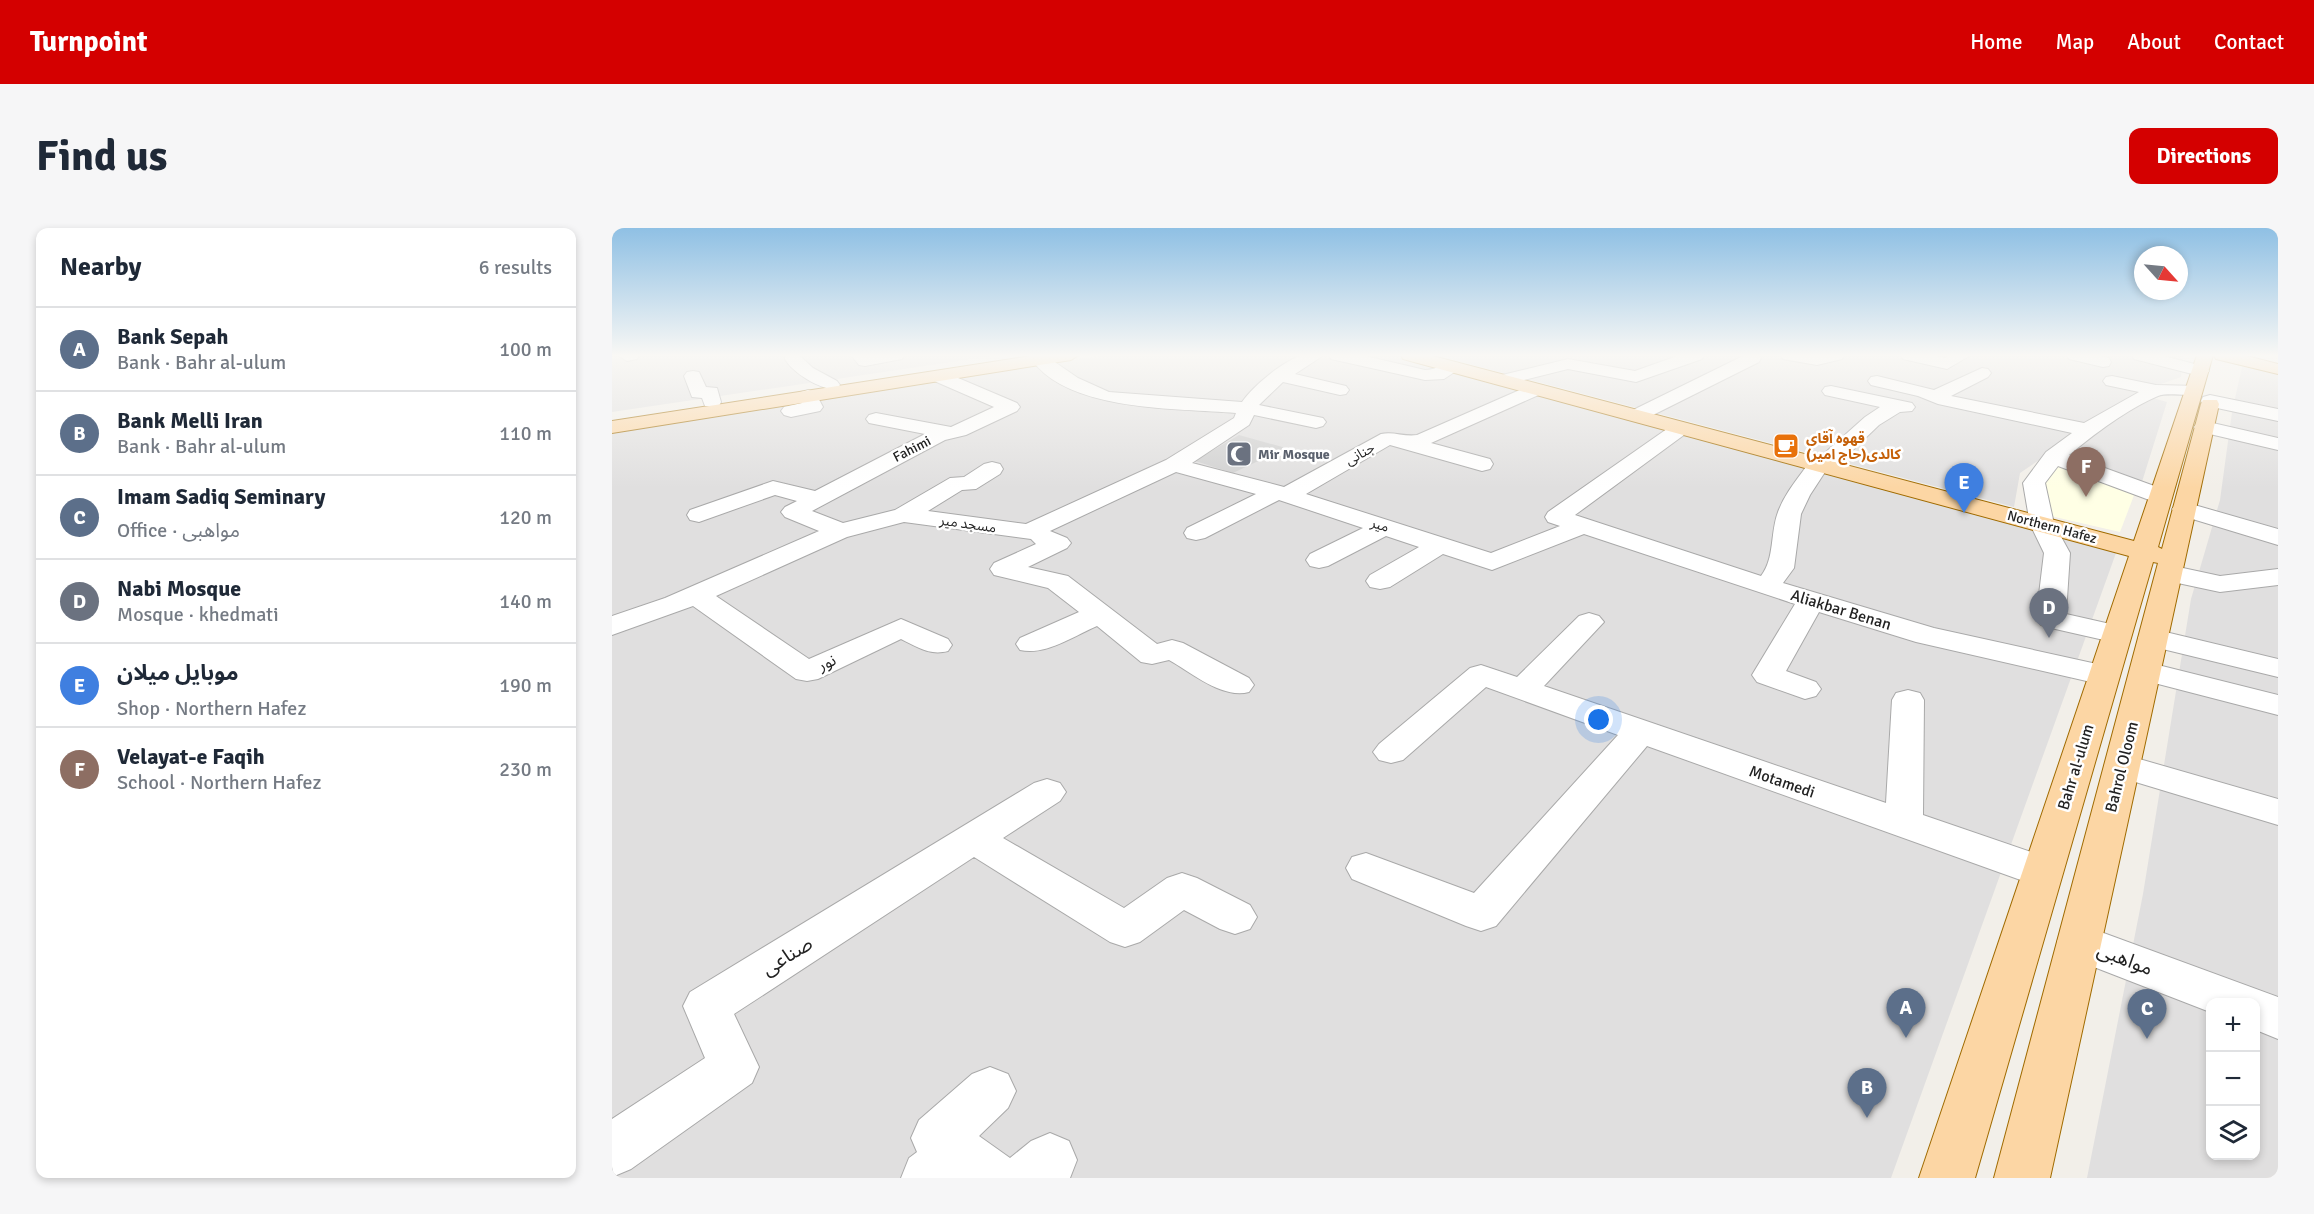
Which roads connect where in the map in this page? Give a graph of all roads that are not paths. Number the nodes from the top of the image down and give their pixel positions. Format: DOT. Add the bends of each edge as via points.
graph roads {
  1 [pos="738,399"];
  2 [pos="763,399"];
  3 [pos="771,399"];
  4 [pos="816,399"];
  5 [pos="991,399"];
  6 [pos="1137,399"];
  7 [pos="1252,399"];
  8 [pos="1514,399"];
  9 [pos="1575,399"];
  10 [pos="1670,399"];
  11 [pos="1867,399"];
  12 [pos="1951,399"];
  13 [pos="2140,399"];
  14 [pos="2202,399"];
  15 [pos="2230,399"];
  16 [pos="2248,399"];
  17 [pos="712,402"];
  18 [pos="1896,406"];
  19 [pos="1246,408"];
  20 [pos="791,411"];
  21 [pos="2278,415"];
  22 [pos="1636,416"];
  23 [pos="612,417"];
  24 [pos="876,419"];
  25 [pos="612,422"];
  26 [pos="1316,422"];
  27 [pos="1986,424"];
  28 [pos="612,427"];
  29 [pos="1681,428"];
  30 [pos="2087,430"];
  31 [pos="945,433"];
  32 [pos="981,437"];
  33 [pos="1406,443"];
  34 [pos="2278,444"];
  35 [pos="917,447"];
  36 [pos="959,452"];
  37 [pos="2054,457"];
  38 [pos="1482,464"];
  39 [pos="1174,465"];
  40 [pos="1821,465"];
  41 [pos="992,469"];
  42 [pos="968,484"];
  43 [pos="1005,488"];
  44 [pos="1282,494"];
  45 [pos="819,498"];
  46 [pos="2172,502"];
  47 [pos="699,515"];
  48 [pos="904,515"];
  49 [pos="1570,521"];
  50 [pos="2042,524"];
  51 [pos="1384,527"];
  52 [pos="840,531"];
  53 [pos="1029,532"];
  54 [pos="1196,533"];
  55 [pos="2274,536"];
  56 [pos="1440,545"];
  57 [pos="1319,560"];
  58 [pos="2278,560"];
  59 [pos="2161,561"];
  60 [pos="2278,577"];
  61 [pos="1380,581"];
  62 [pos="1766,587"];
  63 [pos="695,595"];
  64 [pos="1811,601"];
  65 [pos="1100,614"];
  66 [pos="1589,622"];
  67 [pos="612,626"];
  68 [pos="2117,634"];
  69 [pos="1031,644"];
  70 [pos="938,645"];
  71 [pos="2150,654"];
  72 [pos="2278,669"];
  73 [pos="2104,675"];
  74 [pos="1238,685"];
  75 [pos="1805,689"];
  76 [pos="1522,690"];
  77 [pos="1908,700"];
  78 [pos="2277,705"];
  79 [pos="1640,732"];
  80 [pos="1391,752"];
  81 [pos="2122,766"];
  82 [pos="1047,792"];
  83 [pos="2278,812"];
  84 [pos="1904,824"];
  85 [pos="974,838"];
  86 [pos="1366,868"];
  87 [pos="2043,872"];
  88 [pos="1235,917"];
  89 [pos="2079,942"];
  90 [pos="2226,998"];
  91 [pos="2260,1011"];
  92 [pos="2278,1018"];
  93 [pos="990,1091"];
  94 [pos="612,1150"];
  95 [pos="954,1162"];
  96 [pos="1947,1178"];
  97 [pos="2022,1178"];
  1 -- 17 [label="main road"];
  2 -- 25 [label="main road"];
  3 -- 28 [label="main road"];
  4 -- 20 [label="street" via="813,407"];
  5 -- 31 [label="street, Fahimi" via="1010,406 959,431"];
  6 -- 19 [label="street"];
  7 -- 19 [label="street"];
  8 -- 33 [label="street, جنانی" via="1422,440"];
  9 -- 22 [label="main road, Northern Hafez"];
  10 -- 22 [label="street"];
  11 -- 18 [label="street"];
  12 -- 30 [label="street"];
  13 -- 30 [label="street"];
  14 -- 46 [label="main road, Bahr al-ulum"];
  15 -- 34 [label="street"];
  16 -- 21 [label="street"];
  17 -- 23 [label="main road"];
  18 -- 27 [label="street"];
  18 -- 40 [label="street" via="1872,421"];
  19 -- 26 [label="street"];
  19 -- 39 [label="street" via="1242,421"];
  22 -- 29 [label="main road, Northern Hafez"];
  24 -- 31 [label="street"];
  29 -- 40 [label="main road, Northern Hafez"];
  29 -- 49 [label="street, میر"];
  30 -- 37 [label="street"];
  31 -- 32 [label="street"];
  31 -- 35 [label="street, Fahimi"];
  33 -- 38 [label="street"];
  33 -- 44 [label="street, جنانی" via="1388,438"];
  35 -- 36 [label="street"];
  35 -- 45 [label="street, Fahimi"];
  37 -- 46 [label="street"];
  37 -- 50 [label="street" via="2034,483"];
  39 -- 44 [label="street, میر"];
  39 -- 53 [label="street"];
  40 -- 50 [label="main road, Northern Hafez"];
  40 -- 62 [label="street" via="1789,514 1781,568"];
  41 -- 42 [label="street"];
  42 -- 43 [label="street"];
  42 -- 48 [label="street" via="958,483"];
  44 -- 51 [label="street, میر"];
  44 -- 54 [label="street, جنانی"];
  45 -- 47 [label="street" via="773,488"];
  45 -- 52 [label="street, Fahimi" via="793,512"];
  46 -- 55 [label="street"];
  46 -- 59 [label="main road, Bahr al-ulum"];
  48 -- 52 [label="street, مسجد میر"];
  48 -- 53 [label="street, مسجد میر"];
  49 -- 56 [label="street, میر" via="1492,562"];
  49 -- 62 [label="street, Aliakbar Benan"];
  50 -- 59 [label="main road, Northern Hafez"];
  50 -- 68 [label="street" via="2057,554 2051,619"];
  51 -- 56 [label="street, میر"];
  51 -- 57 [label="street"];
  52 -- 63 [label="street, مسجد میر"];
  53 -- 65 [label="street, مسجد میر" via="1058,543 1003,569 1058,582"];
  55 -- 58 [label="street"];
  56 -- 61 [label="street"];
  59 -- 60 [label="street" via="2220,584"];
  59 -- 68 [label="main road, Bahr al-ulum"];
  59 -- 71 [label="main road, Bahrol Oloom"];
  62 -- 64 [label="street, Aliakbar Benan"];
  63 -- 67 [label="street, مسجد میر"];
  63 -- 70 [label="street, نور" via="807,672 901,628"];
  64 -- 73 [label="street, Aliakbar Benan" via="1927,636"];
  64 -- 75 [label="street" via="1767,675"];
  65 -- 69 [label="street"];
  65 -- 74 [label="street" via="1152,655 1172,649"];
  66 -- 76 [label="street"];
  68 -- 73 [label="main road, Bahr al-ulum"];
  71 -- 72 [label="street"];
  71 -- 78 [label="street"];
  71 -- 81 [label="main road, Bahrol Oloom"];
  73 -- 87 [label="main road, Bahr al-ulum"];
  76 -- 79 [label="street, Motamedi"];
  76 -- 80 [label="street, Motamedi" via="1481,675"];
  77 -- 84 [label="street"];
  79 -- 84 [label="street, Motamedi"];
  79 -- 86 [label="street" via="1482,914"];
  81 -- 83 [label="street"];
  81 -- 89 [label="main road, Bahrol Oloom"];
  82 -- 85 [label="street, صناعی"];
  84 -- 87 [label="street, Motamedi"];
  85 -- 88 [label="street" via="1125,930 1182,889"];
  85 -- 94 [label="street, صناعی" via="707,1006 734,1067"];
  87 -- 96 [label="main road, Bahr al-ulum"];
  89 -- 90 [label="street, مواهبی"];
  89 -- 97 [label="main road, Bahrol Oloom"];
  91 -- 92 [label="street"];
  93 -- 95 [label="street"];
}
